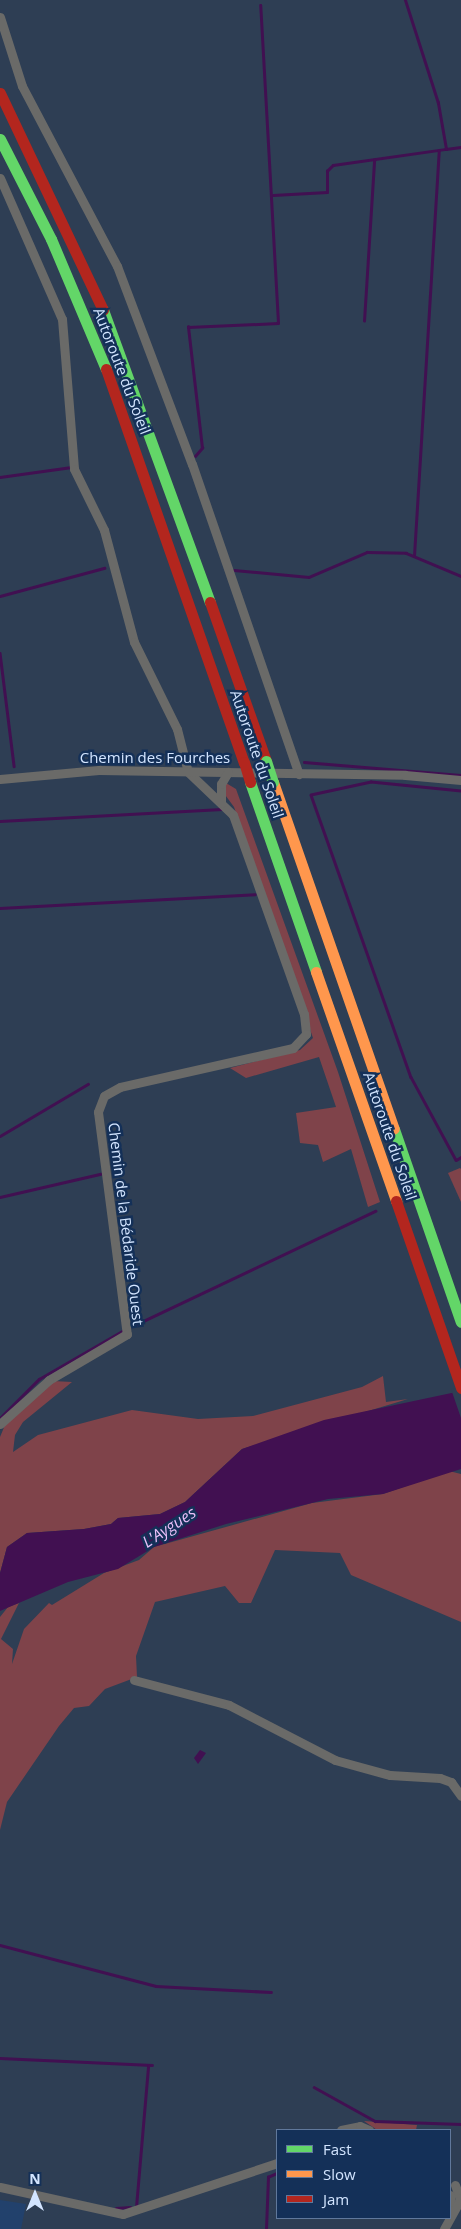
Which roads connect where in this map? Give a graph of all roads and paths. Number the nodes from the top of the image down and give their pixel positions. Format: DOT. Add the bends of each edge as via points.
graph roads {
  1 [pos="0,17"];
  2 [pos="0,93"];
  3 [pos="0,139"];
  4 [pos="0,178"];
  5 [pos="188,772"];
  6 [pos="228,772"];
  7 [pos="295,774"];
  8 [pos="0,780"];
  9 [pos="461,780"];
  10 [pos="221,803"];
  11 [pos="461,1322"];
  12 [pos="459,1384"];
  13 [pos="0,1424"];
  14 [pos="134,1680"];
  15 [pos="461,1796"];
  16 [pos="345,2129"];
  17 [pos="368,2129"];
  18 [pos="276,2163"];
  19 [pos="455,2185"];
  20 [pos="0,2187"];
  21 [pos="456,2198"];
  22 [pos="451,2217"];
  1 -- 7 [label="street" via="22,86 117,266 192,464"];
  2 -- 11 [label="highway, Autoroute du Soleil, bridge" via="118,341"];
  3 -- 12 [label="highway, Autoroute du Soleil, bridge" via="51,239 100,352"];
  4 -- 5 [label="street" via="62,319 74,469 104,530 134,642 177,729"];
  5 -- 6 [label="street, Chemin des Fourches"];
  5 -- 8 [label="street, Chemin des Fourches" via="68,771"];
  5 -- 10 [label="street, Chemin de la Bédaride Ouest"];
  6 -- 7 [label="street, Chemin des Fourches"];
  6 -- 10 [label="street" via="221,784"];
  7 -- 9 [label="street, Chemin des Fourches"];
  10 -- 13 [label="street, Chemin de la Bédaride Ouest" via="233,815 250,861 304,1014 306,1034 293,1048 120,1087 104,1096 98,1112 127,1334 49,1380"];
  14 -- 15 [label="street" via="229,1705 335,1760 390,1775 440,1778 451,1782"];
  16 -- 17 [label="street" via="360,2126"];
  18 -- 20 [label="street" via="123,2214"];
  19 -- 21 [label="street"];
  21 -- 22 [label="street"];
}
